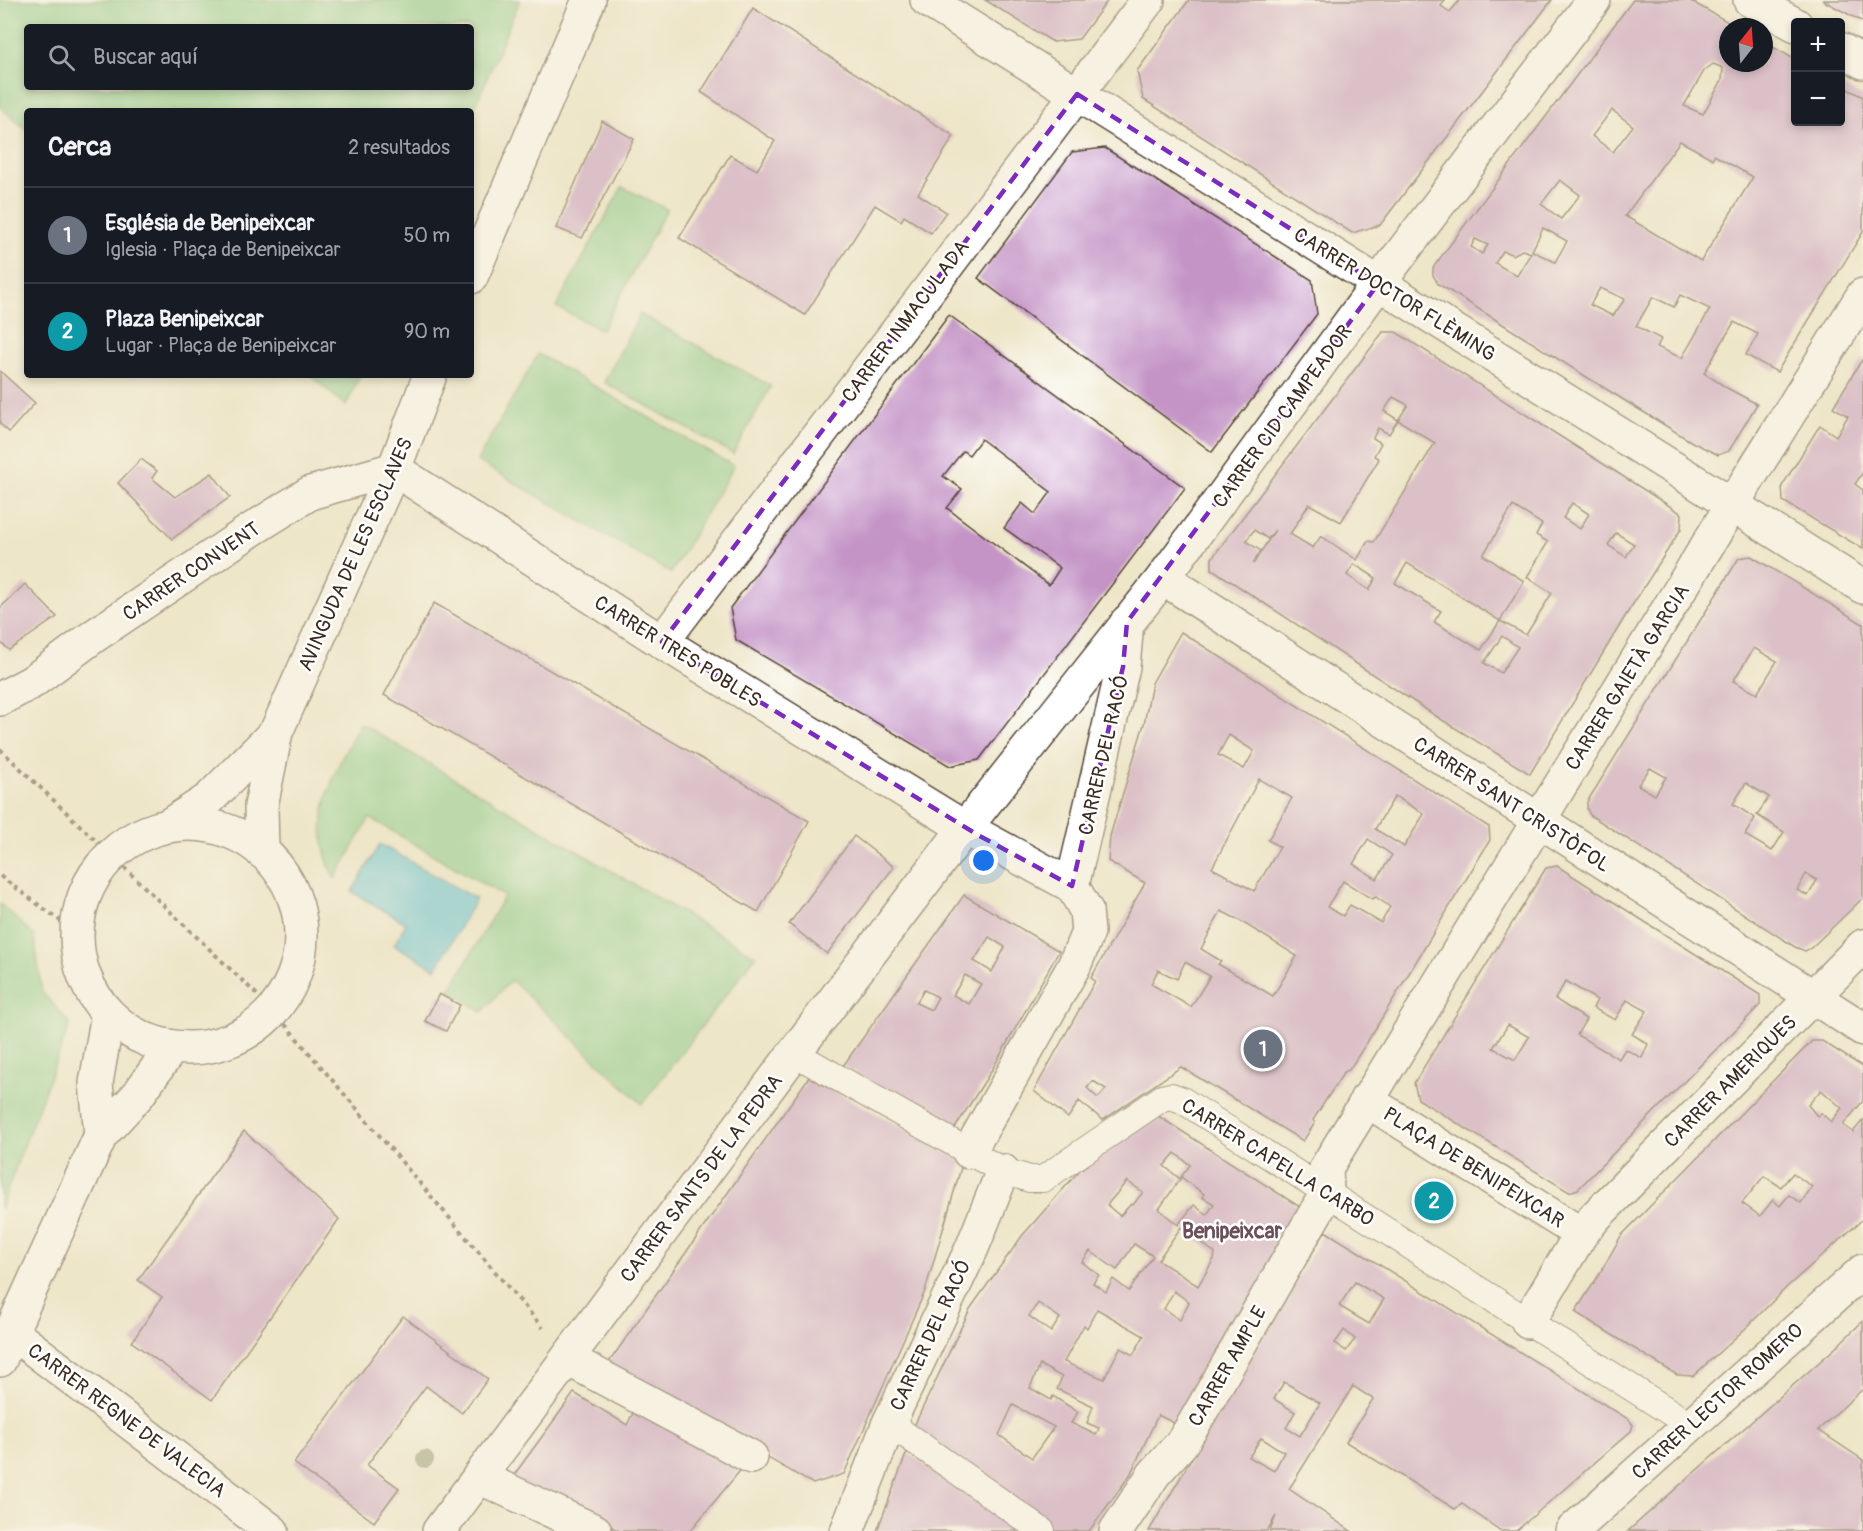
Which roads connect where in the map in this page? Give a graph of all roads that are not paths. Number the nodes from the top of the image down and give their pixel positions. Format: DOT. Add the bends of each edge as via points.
graph roads {
  1 [pos="589,0"];
  2 [pos="927,0"];
  3 [pos="1148,0"];
  4 [pos="1594,0"];
  5 [pos="1750,0"];
  6 [pos="1791,22"];
  7 [pos="1845,53"];
  8 [pos="1863,62"];
  9 [pos="1077,94"];
  10 [pos="474,270"];
  11 [pos="1378,284"];
  12 [pos="1863,295"];
  13 [pos="429,378"];
  14 [pos="394,469"];
  15 [pos="1732,505"];
  16 [pos="1163,578"];
  17 [pos="1863,587"];
  18 [pos="1127,622"];
  19 [pos="662,642"];
  20 [pos="0,699"];
  21 [pos="276,732"];
  22 [pos="1538,821"];
  23 [pos="169,825"];
  24 [pos="965,828"];
  25 [pos="262,852"];
  26 [pos="1072,886"];
  27 [pos="1863,946"];
  28 [pos="1812,998"];
  29 [pos="108,1014"];
  30 [pos="1863,1029"];
  31 [pos="172,1047"];
  32 [pos="794,1053"];
  33 [pos="1391,1060"];
  34 [pos="1366,1100"];
  35 [pos="101,1135"];
  36 [pos="969,1152"];
  37 [pos="1003,1171"];
  38 [pos="1327,1194"];
  39 [pos="1589,1225"];
  40 [pos="1863,1270"];
  41 [pos="1528,1322"];
  42 [pos="6,1346"];
  43 [pos="568,1359"];
  44 [pos="889,1423"];
  45 [pos="1690,1425"];
  46 [pos="751,1456"];
  47 [pos="479,1477"];
  48 [pos="272,1531"];
  49 [pos="439,1531"];
  50 [pos="595,1531"];
  51 [pos="848,1531"];
  52 [pos="1042,1531"];
  53 [pos="1116,1531"];
  54 [pos="1572,1531"];
  1 -- 10 [label="street"];
  2 -- 9 [label="street, CARRER DOCTOR FLÈMING"];
  3 -- 9 [label="street, CARRER INMACULADA"];
  4 -- 11 [label="street, CARRER CID CAMPEADOR"];
  5 -- 6 [label="street"];
  7 -- 8 [label="street"];
  9 -- 11 [label="street, CARRER DOCTOR FLÈMING"];
  9 -- 19 [label="street, CARRER INMACULADA"];
  11 -- 15 [label="street, CARRER DOCTOR FLÈMING"];
  11 -- 16 [label="street, CARRER CID CAMPEADOR"];
  12 -- 15 [label="street, CARRER GAIETÀ GARCIA"];
  13 -- 14 [label="street, AVINGUDA DE LES ESCLAVES"];
  14 -- 19 [label="street, CARRER TRES POBLES"];
  14 -- 20 [label="street, CARRER CONVENT" via="310,493 94,636 32,682"];
  14 -- 21 [label="street, AVINGUDA DE LES ESCLAVES"];
  15 -- 17 [label="street, CARRER DOCTOR FLÈMING"];
  15 -- 22 [label="street, CARRER GAIETÀ GARCIA"];
  16 -- 18 [label="street, CARRER CID CAMPEADOR"];
  16 -- 22 [label="street, CARRER SANT CRISTÒFOL"];
  18 -- 24 [label="street, CARRER CID CAMPEADOR"];
  18 -- 26 [label="street, CARRER DEL RACÓ" via="1123,667"];
  19 -- 24 [label="street, CARRER TRES POBLES"];
  21 -- 23 [label="street, AVINGUDA DE LES ESCLAVES" via="209,799"];
  21 -- 25 [label="street, AVINGUDA DE LES ESCLAVES" via="261,806"];
  22 -- 28 [label="street, CARRER SANT CRISTÒFOL"];
  22 -- 33 [label="street, CARRER GAIETÀ GARCIA"];
  23 -- 25 [label="street" via="208,825 245,838"];
  23 -- 29 [label="street" via="132,839 111,854 93,878 81,904 77,944 86,981"];
  24 -- 26 [label="street"];
  24 -- 32 [label="street, CARRER SANTS DE LA PEDRA"];
  25 -- 31 [label="street" via="275,862 295,895 302,934 296,972 277,1006 248,1032 212,1046"];
  26 -- 36 [label="street" via="1086,910 1088,932 1074,966"];
  27 -- 28 [label="street, CARRER AMERIQUES"];
  28 -- 30 [label="street, CARRER SANT CRISTÒFOL"];
  28 -- 39 [label="street, CARRER AMERIQUES"];
  29 -- 31 [label="street" via="135,1035"];
  29 -- 35 [label="street" via="96,1083"];
  31 -- 35 [label="street" via="138,1095"];
  32 -- 36 [label="lane, CARRER CAPELLA CARBO"];
  32 -- 43 [label="street, CARRER SANTS DE LA PEDRA"];
  33 -- 34 [label="street, PLAÇA DE BENIPEIXCAR"];
  34 -- 38 [label="street, PLAÇA DE BENIPEIXCAR" via="1326,1168"];
  34 -- 39 [label="street, PLAÇA DE BENIPEIXCAR"];
  35 -- 42 [label="street"];
  36 -- 37 [label="lane, CARRER CAPELLA CARBO"];
  37 -- 38 [label="lane, CARRER CAPELLA CARBO" via="1043,1179 1162,1098 1172,1096"];
  37 -- 44 [label="street, CARRER DEL RACÓ" via="972,1248"];
  38 -- 41 [label="lane, CARRER CAPELLA CARBO"];
  38 -- 53 [label="street, CARRER AMPLE" via="1192,1427"];
  39 -- 41 [label="street, PLAÇA DE BENIPEIXCAR"];
  40 -- 45 [label="street, CARRER LECTOR ROMERO"];
  41 -- 45 [label="lane, CARRER CAPELLA CARBO"];
  42 -- 48 [label="street, CARRER REGNE DE VALECIA"];
  43 -- 46 [label="street"];
  43 -- 47 [label="street, CARRER SANTS DE LA PEDRA"];
  44 -- 51 [label="street, CARRER DEL RACÓ"];
  44 -- 52 [label="lane"];
  45 -- 54 [label="street, CARRER LECTOR ROMERO"];
  47 -- 49 [label="street, CARRER SANTS DE LA PEDRA"];
  47 -- 50 [label="street"];
}
